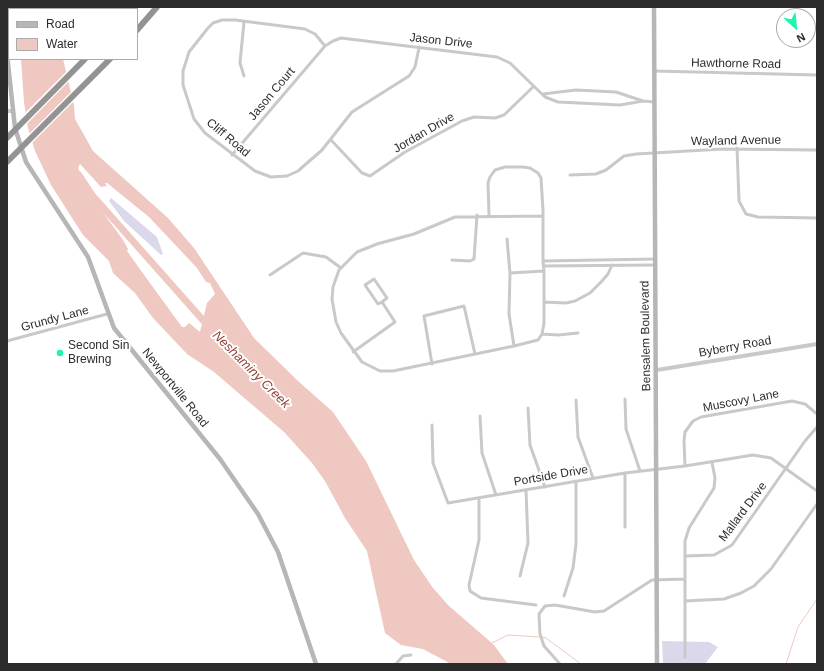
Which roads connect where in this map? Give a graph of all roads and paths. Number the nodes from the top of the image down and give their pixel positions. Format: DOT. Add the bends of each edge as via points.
graph roads {
  1 [pos="157,7"];
  2 [pos="654,7"];
  3 [pos="244,22"];
  4 [pos="138,29"];
  5 [pos="325,46"];
  6 [pos="419,48"];
  7 [pos="7,54"];
  8 [pos="84,60"];
  9 [pos="109,60"];
  10 [pos="654,71"];
  11 [pos="817,75"];
  12 [pos="244,76"];
  13 [pos="533,87"];
  14 [pos="543,94"];
  15 [pos="643,101"];
  16 [pos="654,102"];
  17 [pos="10,111"];
  18 [pos="8,137"];
  19 [pos="331,140"];
  20 [pos="737,148"];
  21 [pos="817,150"];
  22 [pos="654,153"];
  23 [pos="232,155"];
  24 [pos="7,162"];
  25 [pos="570,175"];
  26 [pos="477,215"];
  27 [pos="489,215"];
  28 [pos="543,216"];
  29 [pos="817,218"];
  30 [pos="507,239"];
  31 [pos="655,259"];
  32 [pos="452,260"];
  33 [pos="543,260"];
  34 [pos="612,265"];
  35 [pos="655,265"];
  36 [pos="544,266"];
  37 [pos="341,268"];
  38 [pos="544,271"];
  39 [pos="510,273"];
  40 [pos="270,275"];
  41 [pos="382,302"];
  42 [pos="544,302"];
  43 [pos="107,314"];
  44 [pos="578,333"];
  45 [pos="542,334"];
  46 [pos="7,341"];
  47 [pos="817,344"];
  48 [pos="514,346"];
  49 [pos="353,352"];
  50 [pos="475,354"];
  51 [pos="432,364"];
  52 [pos="657,370"];
  53 [pos="625,399"];
  54 [pos="576,400"];
  55 [pos="528,408"];
  56 [pos="817,414"];
  57 [pos="480,416"];
  58 [pos="432,425"];
  59 [pos="817,427"];
  60 [pos="712,462"];
  61 [pos="685,466"];
  62 [pos="657,469"];
  63 [pos="786,469"];
  64 [pos="640,470"];
  65 [pos="625,473"];
  66 [pos="593,478"];
  67 [pos="576,481"];
  68 [pos="545,486"];
  69 [pos="526,490"];
  70 [pos="817,491"];
  71 [pos="496,495"];
  72 [pos="479,498"];
  73 [pos="817,504"];
  74 [pos="625,527"];
  75 [pos="685,556"];
  76 [pos="520,576"];
  77 [pos="657,579"];
  78 [pos="685,579"];
  79 [pos="564,596"];
  80 [pos="685,601"];
  81 [pos="536,605"];
  82 [pos="411,655"];
  83 [pos="685,657"];
  84 [pos="316,664"];
  85 [pos="396,664"];
  86 [pos="560,664"];
  87 [pos="657,664"];
  1 -- 4 [label="highway"];
  2 -- 10 [label="main road, Bensalem Boulevard"];
  3 -- 5 [label="street, Cliff Road" via="308,30"];
  3 -- 12 [label="street" via="240,63"];
  3 -- 23 [label="street, Cliff Road" via="222,20 211,25 189,52 183,70 183,85 194,119 205,133"];
  5 -- 6 [label="street, Jason Drive" via="345,38"];
  5 -- 23 [label="street, Jason Court"];
  6 -- 13 [label="street, Jason Drive" via="497,57 510,63"];
  6 -- 19 [label="street, Cliff Road" via="417,63 412,72 352,112"];
  7 -- 17 [label="main road, Newportville Road"];
  8 -- 18 [label="highway"];
  9 -- 24 [label="highway"];
  10 -- 11 [label="street, Hawthorne Road"];
  10 -- 16 [label="main road, Bensalem Boulevard"];
  13 -- 14 [label="street, Jason Drive"];
  13 -- 19 [label="street, Jordan Drive" via="504,116 462,120 405,152 370,176 362,173"];
  14 -- 15 [label="street, Jason Drive" via="576,90 616,92"];
  14 -- 15 [label="street, Jason Drive" via="563,103 620,105"];
  15 -- 16 [label="street, Jason Drive"];
  16 -- 22 [label="main road, Bensalem Boulevard"];
  17 -- 43 [label="main road, Newportville Road" via="26,162 88,257"];
  19 -- 23 [label="street, Cliff Road" via="304,166 287,176 261,175"];
  20 -- 21 [label="street, Wayland Avenue"];
  20 -- 22 [label="street, Wayland Avenue"];
  20 -- 29 [label="street" via="739,201 746,214 758,217"];
  22 -- 25 [label="street, Wayland Avenue" via="624,156 606,170 596,174"];
  22 -- 31 [label="main road, Bensalem Boulevard"];
  26 -- 27 [label="street"];
  26 -- 32 [label="street" via="474,259"];
  26 -- 37 [label="street" via="444,220 414,234 363,249 349,258"];
  27 -- 28 [label="street"];
  27 -- 28 [label="street" via="488,183 492,174 499,168 523,167 532,169 541,178"];
  28 -- 33 [label="street"];
  30 -- 39 [label="street"];
  31 -- 33 [label="street"];
  31 -- 35 [label="main road, Bensalem Boulevard"];
  33 -- 36 [label="street"];
  34 -- 35 [label="street"];
  34 -- 36 [label="street"];
  34 -- 42 [label="street" via="608,274 590,293 566,303"];
  35 -- 52 [label="main road, Bensalem Boulevard"];
  36 -- 38 [label="street"];
  37 -- 40 [label="street" via="326,257 306,253 300,254"];
  37 -- 49 [label="street" via="334,282 332,299 336,322"];
  38 -- 39 [label="street"];
  38 -- 42 [label="street"];
  39 -- 48 [label="street" via="509,314"];
  41 -- 41 [label="street" via="387,298 374,279 365,285 378,304"];
  41 -- 49 [label="street" via="395,322"];
  42 -- 45 [label="street"];
  43 -- 46 [label="street, Grundy Lane"];
  43 -- 84 [label="main road, Newportville Road" via="117,332 220,459 258,514 278,552"];
  44 -- 45 [label="street"];
  45 -- 48 [label="street" via="535,341"];
  47 -- 52 [label="street, Byberry Road"];
  48 -- 50 [label="street"];
  49 -- 51 [label="street" via="362,362 380,371"];
  50 -- 51 [label="street"];
  50 -- 51 [label="street" via="464,306 424,316"];
  52 -- 62 [label="main road, Bensalem Boulevard"];
  53 -- 64 [label="street" via="626,429"];
  54 -- 66 [label="street" via="578,437"];
  55 -- 68 [label="street" via="530,445"];
  56 -- 61 [label="street, Muscovy Lane" via="805,404 792,401 701,417 693,421 686,432"];
  57 -- 71 [label="street" via="482,454"];
  58 -- 72 [label="street, Portside Drive" via="433,463 448,503"];
  59 -- 63 [label="street, Mallard Drive"];
  60 -- 61 [label="street"];
  60 -- 63 [label="street" via="759,455 771,458"];
  60 -- 75 [label="street" via="715,473 714,488 689,528 685,541"];
  61 -- 62 [label="street"];
  62 -- 64 [label="street, Portside Drive"];
  62 -- 77 [label="main road, Bensalem Boulevard"];
  63 -- 70 [label="street"];
  63 -- 75 [label="street, Mallard Drive" via="732,546 714,555"];
  64 -- 65 [label="street, Portside Drive"];
  65 -- 66 [label="street, Portside Drive"];
  65 -- 74 [label="street"];
  66 -- 67 [label="street, Portside Drive"];
  67 -- 68 [label="street, Portside Drive"];
  67 -- 79 [label="street" via="576,544 573,568"];
  68 -- 69 [label="street, Portside Drive"];
  69 -- 71 [label="street, Portside Drive"];
  69 -- 76 [label="street" via="528,543"];
  71 -- 72 [label="street, Portside Drive"];
  72 -- 81 [label="street" via="479,540 469,585 470,591 481,598"];
  73 -- 80 [label="street" via="772,569 754,586 741,594 724,599"];
  75 -- 78 [label="street"];
  77 -- 78 [label="street"];
  77 -- 86 [label="street" via="604,611 545,606 539,614 540,634 552,657"];
  77 -- 87 [label="main road, Bensalem Boulevard"];
  78 -- 80 [label="street"];
  80 -- 83 [label="street"];
  82 -- 85 [label="street" via="403,656"];
}
